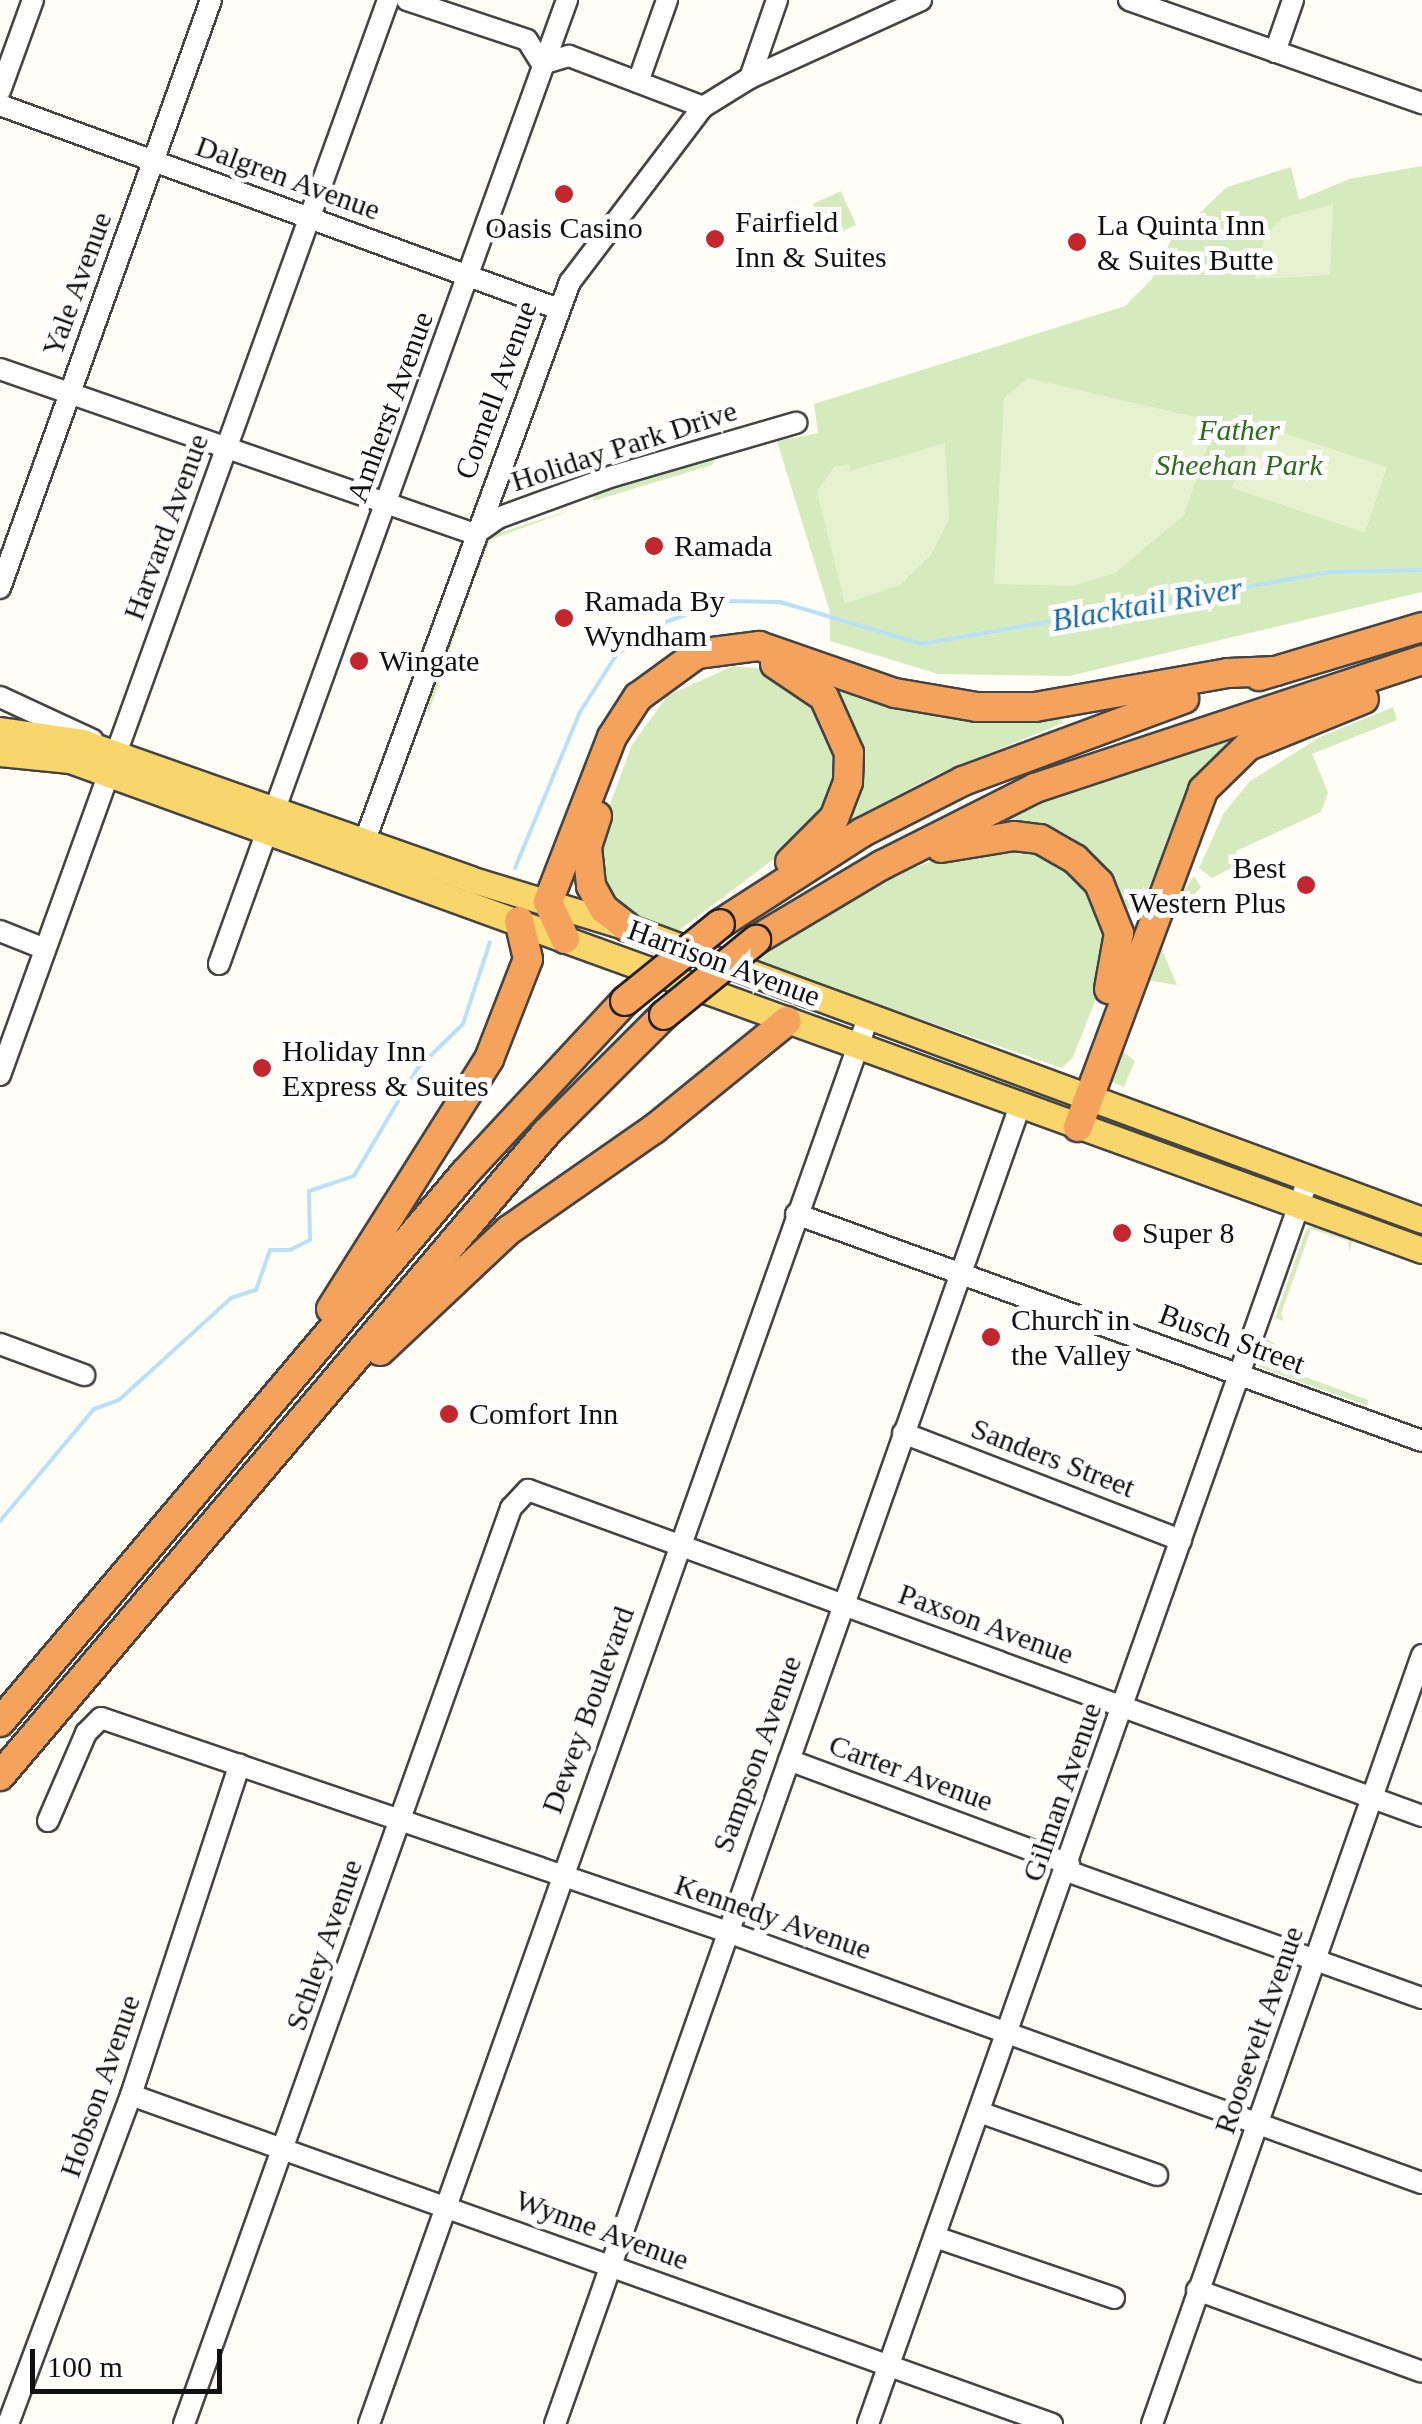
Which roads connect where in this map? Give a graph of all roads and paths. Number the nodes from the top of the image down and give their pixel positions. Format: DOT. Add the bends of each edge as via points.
graph roads {
  1 [pos="33,0"];
  2 [pos="211,0"];
  3 [pos="388,0"];
  4 [pos="408,0"];
  5 [pos="567,0"];
  6 [pos="667,0"];
  7 [pos="777,0"];
  8 [pos="922,0"];
  9 [pos="1129,0"];
  10 [pos="1294,0"];
  11 [pos="1274,52"];
  12 [pos="542,64"];
  13 [pos="750,78"];
  14 [pos="638,82"];
  15 [pos="0,92"];
  16 [pos="1422,103"];
  17 [pos="0,106"];
  18 [pos="703,107"];
  19 [pos="153,161"];
  20 [pos="310,218"];
  21 [pos="468,276"];
  22 [pos="556,308"];
  23 [pos="0,369"];
  24 [pos="70,394"];
  25 [pos="796,423"];
  26 [pos="226,448"];
  27 [pos="387,504"];
  28 [pos="475,534"];
  29 [pos="0,588"];
  30 [pos="1422,627"];
  31 [pos="1422,660"];
  32 [pos="1276,671"];
  33 [pos="1422,679"];
  34 [pos="0,698"];
  35 [pos="0,730"];
  36 [pos="0,753"];
  37 [pos="112,765"];
  38 [pos="269,822"];
  39 [pos="364,843"];
  40 [pos="882,864"];
  41 [pos="548,902"];
  42 [pos="519,921"];
  43 [pos="720,924"];
  44 [pos="627,928"];
  45 [pos="0,931"];
  46 [pos="565,939"];
  47 [pos="45,949"];
  48 [pos="219,964"];
  49 [pos="868,1018"];
  50 [pos="788,1021"];
  51 [pos="858,1047"];
  52 [pos="0,1074"];
  53 [pos="1080,1097"];
  54 [pos="1020,1106"];
  55 [pos="1069,1124"];
  56 [pos="1308,1179"];
  57 [pos="1299,1206"];
  58 [pos="796,1214"];
  59 [pos="1422,1220"];
  60 [pos="1422,1250"];
  61 [pos="963,1272"];
  62 [pos="0,1344"];
  63 [pos="84,1374"];
  64 [pos="1239,1374"];
  65 [pos="903,1433"];
  66 [pos="1422,1440"];
  67 [pos="280,1444"];
  68 [pos="528,1490"];
  69 [pos="176,1521"];
  70 [pos="1181,1540"];
  71 [pos="679,1544"];
  72 [pos="842,1603"];
  73 [pos="1422,1655"];
  74 [pos="1123,1707"];
  75 [pos="0,1722"];
  76 [pos="789,1760"];
  77 [pos="240,1764"];
  78 [pos="0,1776"];
  79 [pos="1370,1798"];
  80 [pos="1422,1816"];
  81 [pos="400,1817"];
  82 [pos="48,1822"];
  83 [pos="1068,1868"];
  84 [pos="560,1877"];
  85 [pos="725,1931"];
  86 [pos="1316,1959"];
  87 [pos="1422,1998"];
  88 [pos="1009,2032"];
  89 [pos="131,2095"];
  90 [pos="979,2112"];
  91 [pos="1259,2122"];
  92 [pos="286,2148"];
  93 [pos="1157,2175"];
  94 [pos="1422,2182"];
  95 [pos="446,2206"];
  96 [pos="936,2237"];
  97 [pos="612,2265"];
  98 [pos="1197,2290"];
  99 [pos="1114,2298"];
  100 [pos="890,2366"];
  101 [pos="1422,2372"];
  102 [pos="0,2420"];
  103 [pos="560,2423"];
  104 [pos="9,2424"];
  105 [pos="184,2424"];
  106 [pos="369,2424"];
  107 [pos="868,2424"];
  108 [pos="1052,2424"];
  109 [pos="1152,2424"];
  1 -- 15 [label="street"];
  2 -- 19 [label="street, Yale Avenue"];
  3 -- 20 [label="street, Harvard Avenue"];
  4 -- 12 [label="street" via="526,40"];
  5 -- 12 [label="street, Amherst Avenue"];
  6 -- 14 [label="street"];
  7 -- 13 [label="street"];
  8 -- 13 [label="street, Cornell Avenue"];
  9 -- 11 [label="street"];
  10 -- 11 [label="street"];
  11 -- 16 [label="street"];
  12 -- 14 [label="street" via="569,56"];
  12 -- 21 [label="street, Amherst Avenue"];
  13 -- 18 [label="street, Cornell Avenue"];
  14 -- 18 [label="street"];
  17 -- 19 [label="street, Dalgren Avenue"];
  18 -- 22 [label="street, Cornell Avenue"];
  19 -- 20 [label="street, Dalgren Avenue"];
  19 -- 24 [label="street, Yale Avenue"];
  20 -- 21 [label="street, Dalgren Avenue"];
  20 -- 26 [label="street, Harvard Avenue"];
  21 -- 22 [label="street, Dalgren Avenue"];
  21 -- 27 [label="street, Amherst Avenue"];
  22 -- 28 [label="street, Cornell Avenue"];
  23 -- 24 [label="street"];
  24 -- 26 [label="street"];
  24 -- 29 [label="street, Yale Avenue"];
  25 -- 28 [label="street, Holiday Park Drive" via="612,476 498,518"];
  26 -- 27 [label="street"];
  26 -- 37 [label="street, Harvard Avenue"];
  27 -- 28 [label="street"];
  27 -- 38 [label="street, Amherst Avenue"];
  28 -- 39 [label="street, Cornell Avenue"];
  30 -- 32 [label="highway"];
  31 -- 40 [label="highway" via="1034,788"];
  32 -- 41 [label="highway" via="1228,673 1035,708 977,708 895,693 759,646 697,654 654,682 624,714"];
  32 -- 43 [label="highway" via="1131,715 962,781 863,832"];
  33 -- 53 [label="highway" via="1274,734 1231,759 1202,790"];
  34 -- 37 [label="street" via="57,718"];
  35 -- 37 [label="main road, Harrison Avenue" via="51,734"];
  36 -- 37 [label="main road, Harrison Avenue"];
  37 -- 38 [label="main road, Harrison Avenue"];
  37 -- 47 [label="street, Harvard Avenue"];
  38 -- 39 [label="main road, Harrison Avenue"];
  38 -- 42 [label="main road, Harrison Avenue"];
  38 -- 48 [label="street, Amherst Avenue"];
  39 -- 41 [label="main road, Harrison Avenue"];
  40 -- 53 [label="highway" via="1014,836 1059,848 1099,883 1120,933 1118,957"];
  40 -- 67 [label="highway, bridge" via="756,940 664,1015 546,1133"];
  41 -- 44 [label="main road, Harrison Avenue"];
  41 -- 46 [label="highway"];
  42 -- 46 [label="main road, Harrison Avenue"];
  42 -- 69 [label="highway" via="528,959 511,1010 454,1118 322,1322"];
  43 -- 44 [label="highway" via="813,842 834,818 848,782 849,753 834,708 792,670 759,660 688,675 647,709 626,738 590,833 587,864 604,909"];
  43 -- 69 [label="highway, bridge" via="625,1002 465,1173"];
  44 -- 49 [label="main road, Harrison Avenue"];
  45 -- 47 [label="street"];
  46 -- 50 [label="main road, Harrison Avenue"];
  47 -- 52 [label="street, Harvard Avenue"];
  49 -- 51 [label="street, Dewey Boulevard"];
  49 -- 53 [label="main road, Harrison Avenue"];
  50 -- 51 [label="main road, Harrison Avenue"];
  50 -- 67 [label="highway" via="654,1130 509,1230"];
  51 -- 54 [label="main road, Harrison Avenue"];
  51 -- 58 [label="street, Dewey Boulevard"];
  53 -- 55 [label="highway"];
  53 -- 56 [label="main road, Harrison Avenue"];
  54 -- 55 [label="main road, Harrison Avenue"];
  54 -- 61 [label="street, Sampson Avenue"];
  55 -- 57 [label="main road, Harrison Avenue"];
  56 -- 57 [label="street, Gilman Avenue"];
  56 -- 59 [label="main road, Harrison Avenue"];
  57 -- 60 [label="main road, Harrison Avenue"];
  57 -- 64 [label="street, Gilman Avenue"];
  58 -- 61 [label="street, Busch Street"];
  58 -- 71 [label="street, Dewey Boulevard"];
  61 -- 64 [label="street, Busch Street"];
  61 -- 65 [label="street, Sampson Avenue"];
  62 -- 63 [label="street"];
  64 -- 66 [label="street, Busch Street"];
  64 -- 70 [label="street, Gilman Avenue"];
  65 -- 70 [label="street, Sanders Street"];
  65 -- 72 [label="street, Sampson Avenue"];
  67 -- 78 [label="highway"];
  68 -- 71 [label="street, Paxson Avenue"];
  68 -- 81 [label="street, Schley Avenue" via="511,1508"];
  69 -- 75 [label="highway"];
  70 -- 74 [label="street, Gilman Avenue"];
  71 -- 72 [label="street, Paxson Avenue"];
  71 -- 84 [label="street, Dewey Boulevard"];
  72 -- 74 [label="street, Paxson Avenue"];
  72 -- 76 [label="street, Sampson Avenue"];
  73 -- 79 [label="street, Roosevelt Avenue"];
  74 -- 79 [label="street, Paxson Avenue"];
  74 -- 83 [label="street, Gilman Avenue"];
  76 -- 83 [label="street, Carter Avenue"];
  76 -- 85 [label="street, Sampson Avenue"];
  77 -- 81 [label="street, Kennedy Avenue"];
  77 -- 82 [label="street, Kennedy Avenue" via="101,1718 86,1732"];
  77 -- 89 [label="street, Hobson Avenue"];
  79 -- 80 [label="street, Paxson Avenue"];
  79 -- 86 [label="street, Roosevelt Avenue"];
  81 -- 84 [label="street, Kennedy Avenue"];
  81 -- 92 [label="street, Schley Avenue"];
  83 -- 86 [label="street, Carter Avenue"];
  83 -- 88 [label="street, Gilman Avenue"];
  84 -- 85 [label="street, Kennedy Avenue"];
  84 -- 95 [label="street, Dewey Boulevard"];
  85 -- 88 [label="street, Kennedy Avenue"];
  85 -- 97 [label="street, Sampson Avenue"];
  86 -- 87 [label="street, Carter Avenue"];
  86 -- 91 [label="street, Roosevelt Avenue"];
  88 -- 90 [label="street, Gilman Avenue"];
  88 -- 91 [label="street, Kennedy Avenue"];
  89 -- 92 [label="street, Wynne Avenue"];
  89 -- 104 [label="street, Hobson Avenue"];
  90 -- 93 [label="street"];
  90 -- 96 [label="street, Gilman Avenue"];
  91 -- 94 [label="street, Kennedy Avenue"];
  91 -- 98 [label="street, Roosevelt Avenue"];
  92 -- 95 [label="street, Wynne Avenue"];
  92 -- 105 [label="street, Schley Avenue"];
  95 -- 97 [label="street, Wynne Avenue"];
  95 -- 106 [label="street, Dewey Boulevard"];
  96 -- 99 [label="street"];
  96 -- 100 [label="street, Gilman Avenue"];
  97 -- 100 [label="street, Wynne Avenue"];
  97 -- 103 [label="street, Sampson Avenue"];
  98 -- 101 [label="street"];
  98 -- 109 [label="street, Roosevelt Avenue"];
  100 -- 107 [label="street, Gilman Avenue"];
  100 -- 108 [label="street, Wynne Avenue"];
  102 -- 104 [label="street"];
}
